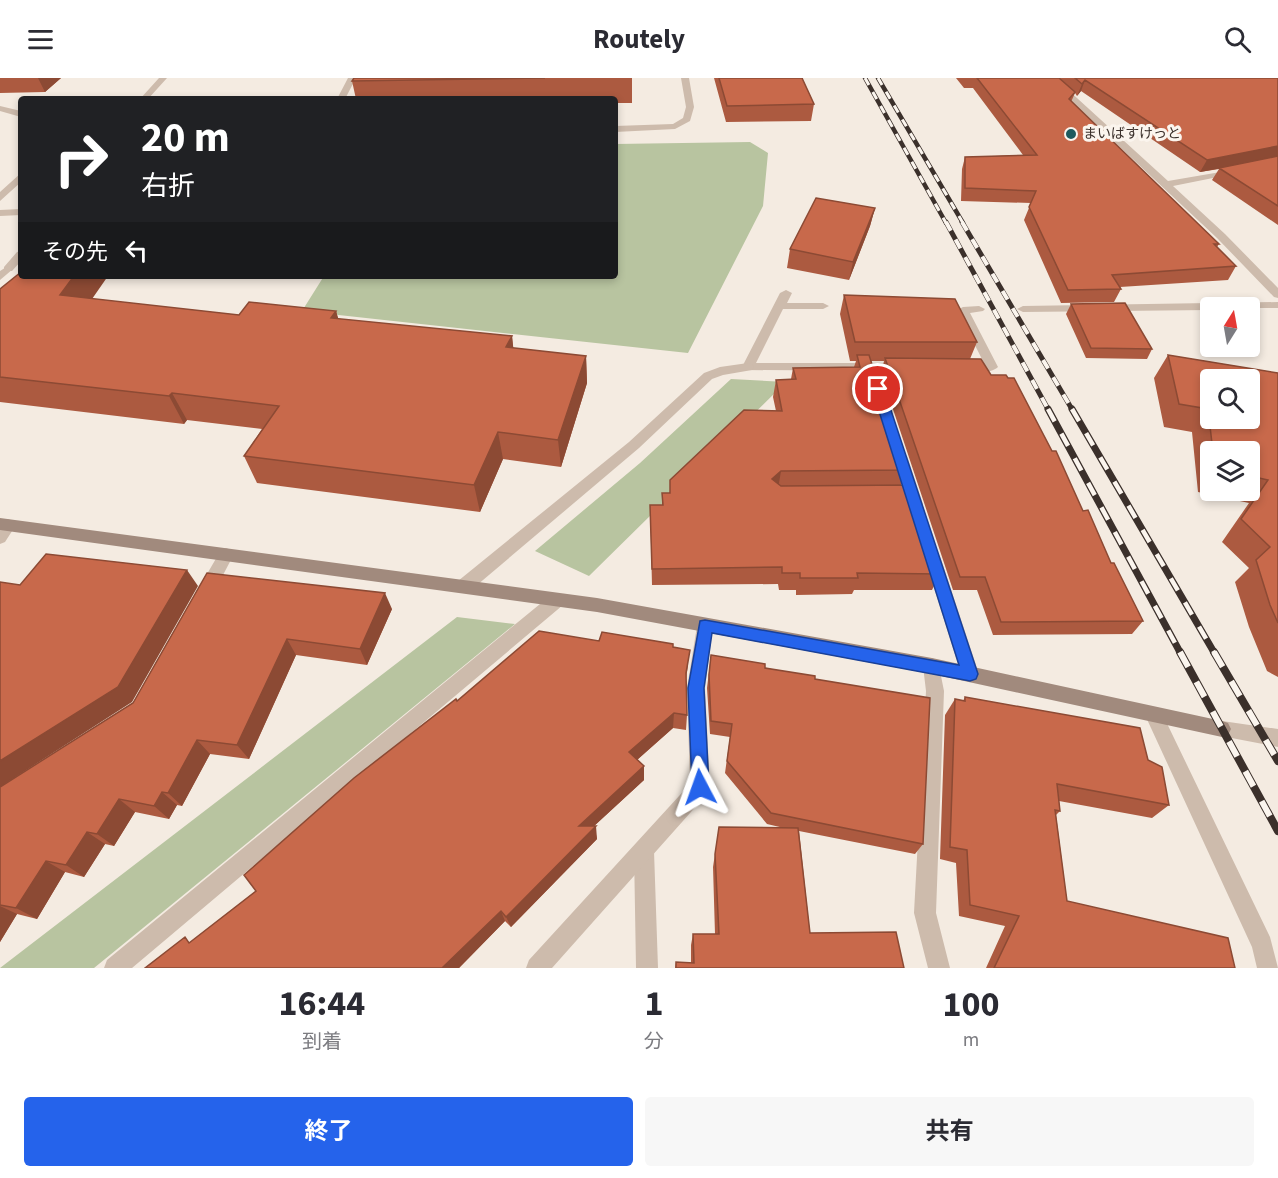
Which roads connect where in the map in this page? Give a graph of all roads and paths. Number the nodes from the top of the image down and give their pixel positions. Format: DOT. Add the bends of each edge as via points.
graph roads {
  1 [pos="163,78"];
  2 [pos="352,78"];
  3 [pos="685,78"];
  4 [pos="1050,78"];
  5 [pos="147,96"];
  6 [pos="343,96"];
  7 [pos="0,108"];
  8 [pos="18,113"];
  9 [pos="618,129"];
  10 [pos="1249,168"];
  11 [pos="18,179"];
  12 [pos="1164,185"];
  13 [pos="0,198"];
  14 [pos="18,212"];
  15 [pos="0,213"];
  16 [pos="18,257"];
  17 [pos="4,273"];
  18 [pos="786,293"];
  19 [pos="1277,296"];
  20 [pos="780,306"];
  21 [pos="824,306"];
  22 [pos="979,309"];
  23 [pos="1023,309"];
  24 [pos="748,367"];
  25 [pos="915,367"];
  26 [pos="959,367"];
  27 [pos="895,442"];
  28 [pos="920,518"];
  29 [pos="3,529"];
  30 [pos="927,540"];
  31 [pos="226,554"];
  32 [pos="464,586"];
  33 [pos="557,600"];
  34 [pos="197,607"];
  35 [pos="705,626"];
  36 [pos="932,666"];
  37 [pos="970,674"];
  38 [pos="1154,715"];
  39 [pos="1278,738"];
  40 [pos="644,851"];
  41 [pos="115,968"];
  42 [pos="537,968"];
  43 [pos="647,968"];
  44 [pos="939,968"];
  45 [pos="1268,968"];
  1 -- 5 [label="street"];
  2 -- 6 [label="street"];
  3 -- 9 [label="street" via="690,106 687,119 675,126"];
  4 -- 12 [label="street"];
  7 -- 8 [label="street"];
  10 -- 12 [label="street"];
  11 -- 13 [label="street"];
  12 -- 19 [label="street" via="1221,236"];
  14 -- 15 [label="street"];
  16 -- 17 [label="street"];
  18 -- 20 [label="street"];
  19 -- 23 [label="street"];
  20 -- 21 [label="street"];
  20 -- 24 [label="street"];
  22 -- 26 [label="street" via="963,310 992,367"];
  24 -- 25 [label="street" via="873,373"];
  24 -- 32 [label="street" via="708,376 634,446"];
  27 -- 28 [label="street" via="907,495"];
  29 -- 31 [label="street"];
  30 -- 37 [label="street"];
  31 -- 32 [label="street"];
  31 -- 34 [label="street"];
  32 -- 33 [label="street"];
  33 -- 35 [label="street"];
  33 -- 41 [label="street"];
  35 -- 36 [label="street"];
  35 -- 40 [label="street" via="696,688 700,787"];
  36 -- 37 [label="street"];
  36 -- 44 [label="street" via="925,913"];
  37 -- 38 [label="street"];
  38 -- 39 [label="street"];
  38 -- 45 [label="street" via="1262,945"];
  40 -- 42 [label="street"];
  40 -- 43 [label="street"];
}
